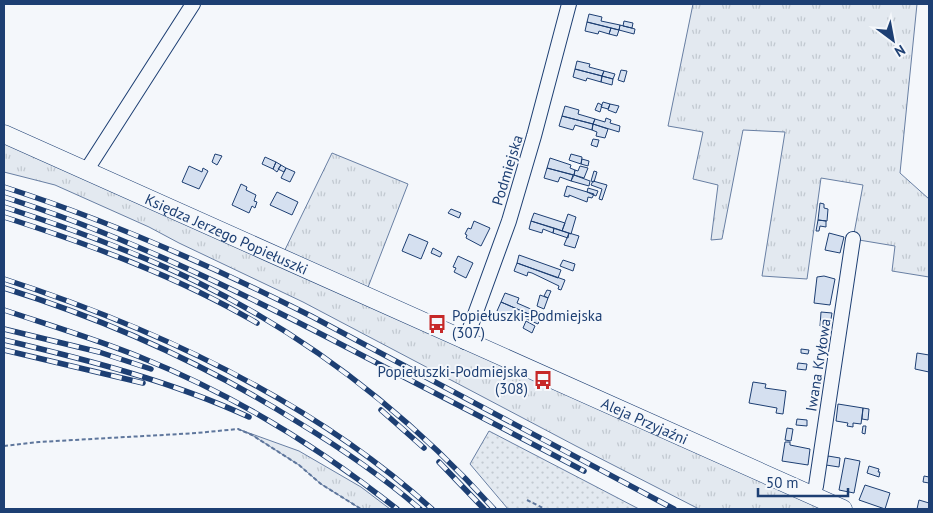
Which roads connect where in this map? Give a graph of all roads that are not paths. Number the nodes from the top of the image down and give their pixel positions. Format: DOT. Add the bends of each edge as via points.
graph roads {
  1 [pos="193,4"];
  2 [pos="569,4"];
  3 [pos="4,134"];
  4 [pos="86,171"];
  5 [pos="853,239"];
  6 [pos="448,334"];
  7 [pos="465,342"];
  8 [pos="813,496"];
  9 [pos="842,509"];
  1 -- 4 [label="street"];
  2 -- 7 [label="street, Podmiejska" via="509,221"];
  3 -- 4 [label="main road, Księdza Jerzego Popiełuszki"];
  4 -- 6 [label="main road, Księdza Jerzego Popiełuszki"];
  5 -- 8 [label="street, Iwana Kryłowa"];
  6 -- 7 [label="main road, Aleja Przyjaźni"];
  7 -- 8 [label="main road, Aleja Przyjaźni"];
  8 -- 9 [label="main road, Aleja Przyjaźni"];
}
